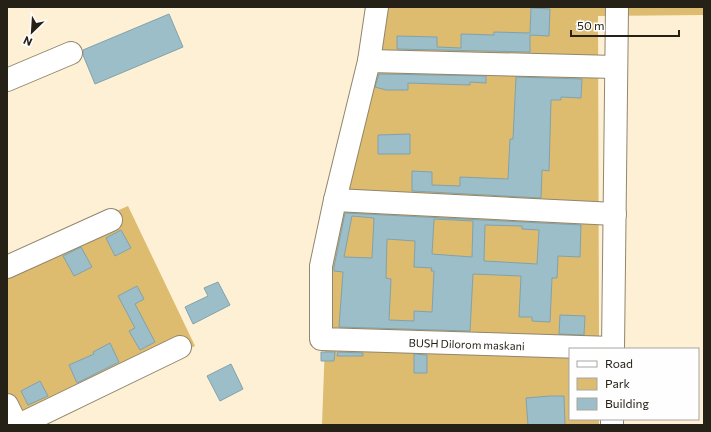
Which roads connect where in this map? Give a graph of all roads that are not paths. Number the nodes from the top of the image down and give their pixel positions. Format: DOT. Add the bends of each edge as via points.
graph roads {
  1 [pos="377,7"];
  2 [pos="616,7"];
  3 [pos="71,53"];
  4 [pos="369,61"];
  5 [pos="616,67"];
  6 [pos="7,80"];
  7 [pos="335,200"];
  8 [pos="615,214"];
  9 [pos="111,220"];
  10 [pos="7,267"];
  11 [pos="180,347"];
  12 [pos="584,348"];
  13 [pos="613,348"];
  14 [pos="7,405"];
  15 [pos="18,425"];
  1 -- 4 [label="street"];
  2 -- 5 [label="street"];
  3 -- 6 [label="street"];
  4 -- 5 [label="street"];
  4 -- 7 [label="street"];
  5 -- 8 [label="street"];
  7 -- 8 [label="street"];
  7 -- 12 [label="street, BUSH Dilorom maskani" via="321,266 321,339"];
  8 -- 13 [label="street"];
  9 -- 10 [label="street"];
  11 -- 15 [label="street"];
  14 -- 15 [label="street"];
}
